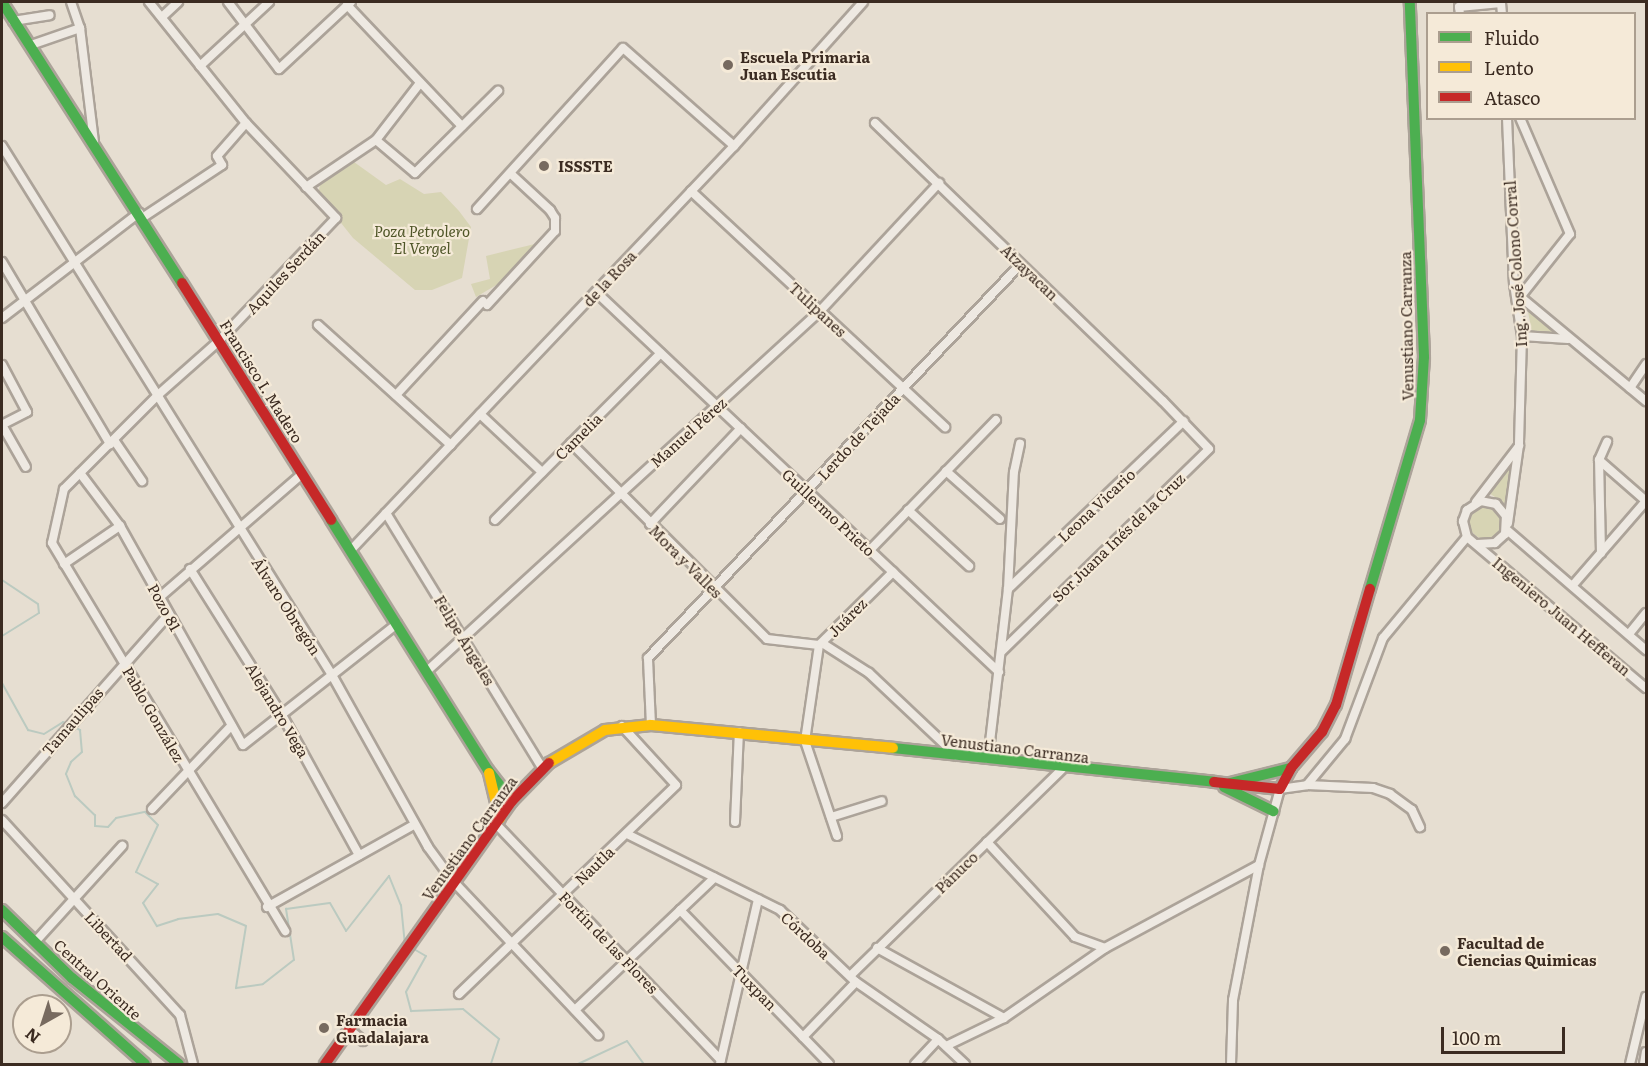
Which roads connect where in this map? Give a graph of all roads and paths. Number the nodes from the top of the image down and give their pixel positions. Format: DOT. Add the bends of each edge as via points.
graph roads {
  1 [pos="71,2"];
  2 [pos="149,2"];
  3 [pos="178,2"];
  4 [pos="228,2"];
  5 [pos="269,2"];
  6 [pos="864,2"];
  7 [pos="1410,2"];
  8 [pos="349,3"];
  9 [pos="1459,7"];
  10 [pos="3,8"];
  11 [pos="1502,12"];
  12 [pos="51,15"];
  13 [pos="162,17"];
  14 [pos="13,21"];
  15 [pos="244,25"];
  16 [pos="80,28"];
  17 [pos="30,45"];
  18 [pos="200,66"];
  19 [pos="420,83"];
  20 [pos="498,91"];
  21 [pos="1507,120"];
  22 [pos="1521,120"];
  23 [pos="246,123"];
  24 [pos="875,123"];
  25 [pos="462,126"];
  26 [pos="376,140"];
  27 [pos="94,142"];
  28 [pos="734,146"];
  29 [pos="3,152"];
  30 [pos="510,173"];
  31 [pos="939,183"];
  32 [pos="306,187"];
  33 [pos="691,191"];
  34 [pos="477,209"];
  35 [pos="140,215"];
  36 [pos="2,262"];
  37 [pos="74,264"];
  38 [pos="1016,269"];
  39 [pos="596,292"];
  40 [pos="1517,294"];
  41 [pos="26,299"];
  42 [pos="820,311"];
  43 [pos="2,318"];
  44 [pos="318,325"];
  45 [pos="1522,336"];
  46 [pos="1568,339"];
  47 [pos="219,341"];
  48 [pos="661,353"];
  49 [pos="1647,364"];
  50 [pos="2,365"];
  51 [pos="903,388"];
  52 [pos="1630,388"];
  53 [pos="158,395"];
  54 [pos="396,395"];
  55 [pos="1647,401"];
  56 [pos="717,406"];
  57 [pos="480,414"];
  58 [pos="996,420"];
  59 [pos="1184,421"];
  60 [pos="2,425"];
  61 [pos="945,427"];
  62 [pos="741,428"];
  63 [pos="112,442"];
  64 [pos="1607,442"];
  65 [pos="571,443"];
  66 [pos="1020,444"];
  67 [pos="451,445"];
  68 [pos="1519,445"];
  69 [pos="1599,460"];
  70 [pos="26,467"];
  71 [pos="946,471"];
  72 [pos="542,472"];
  73 [pos="80,473"];
  74 [pos="302,474"];
  75 [pos="142,481"];
  76 [pos="64,489"];
  77 [pos="807,490"];
  78 [pos="620,494"];
  79 [pos="1646,501"];
  80 [pos="1476,503"];
  81 [pos="908,510"];
  82 [pos="386,513"];
  83 [pos="495,519"];
  84 [pos="1000,519"];
  85 [pos="650,524"];
  86 [pos="120,526"];
  87 [pos="1507,526"];
  88 [pos="237,528"];
  89 [pos="1467,537"];
  90 [pos="1477,543"];
  91 [pos="870,550"];
  92 [pos="350,551"];
  93 [pos="1601,553"];
  94 [pos="64,564"];
  95 [pos="969,566"];
  96 [pos="190,569"];
  97 [pos="893,572"];
  98 [pos="1573,585"];
  99 [pos="713,589"];
  100 [pos="1008,589"];
  101 [pos="160,597"];
  102 [pos="1647,613"];
  103 [pos="169,614"];
  104 [pos="397,624"];
  105 [pos="1629,634"];
  106 [pos="464,637"];
  107 [pos="820,644"];
  108 [pos="1647,650"];
  109 [pos="1002,651"];
  110 [pos="125,662"];
  111 [pos="428,671"];
  112 [pos="999,672"];
  113 [pos="332,675"];
  114 [pos="1647,688"];
  115 [pos="282,714"];
  116 [pos="651,725"];
  117 [pos="231,726"];
  118 [pos="622,726"];
  119 [pos="739,732"];
  120 [pos="805,741"];
  121 [pos="956,755"];
  122 [pos="988,759"];
  123 [pos="542,768"];
  124 [pos="1062,768"];
  125 [pos="1291,768"];
  126 [pos="488,770"];
  127 [pos="187,771"];
  128 [pos="1221,785"];
  129 [pos="1307,785"];
  130 [pos="1280,789"];
  131 [pos="512,801"];
  132 [pos="882,801"];
  133 [pos="2,803"];
  134 [pos="152,809"];
  135 [pos="1273,811"];
  136 [pos="831,817"];
  137 [pos="2,820"];
  138 [pos="498,821"];
  139 [pos="735,822"];
  140 [pos="414,825"];
  141 [pos="1420,827"];
  142 [pos="627,834"];
  143 [pos="837,836"];
  144 [pos="987,842"];
  145 [pos="122,846"];
  146 [pos="359,855"];
  147 [pos="1259,865"];
  148 [pos="714,878"];
  149 [pos="453,882"];
  150 [pos="564,895"];
  151 [pos="74,899"];
  152 [pos="758,899"];
  153 [pos="267,907"];
  154 [pos="2,910"];
  155 [pos="680,910"];
  156 [pos="285,931"];
  157 [pos="2,937"];
  158 [pos="35,942"];
  159 [pos="513,945"];
  160 [pos="877,948"];
  161 [pos="1105,948"];
  162 [pos="627,961"];
  163 [pos="742,974"];
  164 [pos="853,979"];
  165 [pos="459,994"];
  166 [pos="1646,998"];
  167 [pos="575,1010"];
  168 [pos="1004,1018"];
  169 [pos="350,1030"];
  170 [pos="598,1035"];
  171 [pos="803,1037"];
  172 [pos="938,1039"];
  173 [pos="363,1041"];
  174 [pos="946,1046"];
  175 [pos="1647,1052"];
  176 [pos="721,1062"];
  177 [pos="138,1063"];
  178 [pos="179,1065"];
  179 [pos="192,1065"];
  180 [pos="326,1065"];
  181 [pos="829,1065"];
  182 [pos="915,1065"];
  183 [pos="965,1065"];
  184 [pos="1231,1065"];
  185 [pos="1630,1065"];
  186 [pos="1644,1065"];
  1 -- 16 [label="street"];
  2 -- 13 [label="street"];
  3 -- 13 [label="street"];
  4 -- 15 [label="street"];
  5 -- 15 [label="street"];
  6 -- 28 [label="street, de la Rosa"];
  7 -- 125 [label="main road, Venustiano Carranza" via="1424,357 1420,420 1335,705 1322,732"];
  8 -- 15 [label="street" via="279,69"];
  8 -- 19 [label="street"];
  9 -- 11 [label="street" via="1501,3"];
  10 -- 14 [label="main road, Francisco I. Madero"];
  12 -- 14 [label="street"];
  13 -- 18 [label="street"];
  14 -- 17 [label="main road, Francisco I. Madero"];
  15 -- 18 [label="street"];
  16 -- 17 [label="street"];
  16 -- 27 [label="street"];
  17 -- 27 [label="main road, Francisco I. Madero"];
  18 -- 23 [label="street"];
  19 -- 25 [label="street"];
  19 -- 26 [label="street"];
  20 -- 25 [label="street"];
  21 -- 40 [label="street, Ing. José Colono Corral"];
  22 -- 40 [label="street" via="1570,234"];
  23 -- 32 [label="street"];
  23 -- 35 [label="street" via="217,156 222,165"];
  24 -- 31 [label="street, Atzayacan"];
  25 -- 26 [label="street" via="415,173"];
  26 -- 32 [label="street"];
  27 -- 35 [label="main road, Francisco I. Madero"];
  28 -- 30 [label="street" via="623,48"];
  28 -- 33 [label="street, de la Rosa"];
  29 -- 37 [label="street, Álvaro Obregón"];
  30 -- 34 [label="street"];
  30 -- 54 [label="street" via="550,210 555,218 555,231"];
  31 -- 42 [label="street, Manuel Pérez"];
  31 -- 59 [label="street, Atzayacan"];
  32 -- 47 [label="street, Aquiles Serdán" via="336,218"];
  33 -- 39 [label="street, de la Rosa"];
  33 -- 42 [label="street, Tulipanes"];
  35 -- 37 [label="street"];
  35 -- 47 [label="main road, Francisco I. Madero"];
  36 -- 41 [label="street"];
  37 -- 41 [label="street"];
  37 -- 53 [label="street, Álvaro Obregón"];
  38 -- 51 [label="street, Lerdo de Tejada"];
  39 -- 48 [label="street, Guillermo Prieto"];
  39 -- 57 [label="street, de la Rosa"];
  40 -- 45 [label="street, Ing. José Colono Corral"];
  40 -- 46 [label="street"];
  41 -- 43 [label="street"];
  41 -- 63 [label="street"];
  42 -- 51 [label="street, Tulipanes"];
  42 -- 56 [label="street, Manuel Pérez"];
  44 -- 54 [label="street"];
  45 -- 46 [label="street"];
  45 -- 68 [label="street, Ing. José Colono Corral"];
  46 -- 52 [label="street"];
  47 -- 53 [label="street, Aquiles Serdán"];
  47 -- 74 [label="main road, Francisco I. Madero"];
  48 -- 56 [label="street, Guillermo Prieto"];
  48 -- 65 [label="street, Camelia"];
  49 -- 52 [label="street"];
  50 -- 60 [label="street" via="27,412"];
  51 -- 61 [label="street, Tulipanes"];
  51 -- 77 [label="street, Lerdo de Tejada"];
  52 -- 55 [label="street"];
  53 -- 63 [label="street, Aquiles Serdán"];
  53 -- 88 [label="street, Álvaro Obregón"];
  54 -- 67 [label="street"];
  56 -- 62 [label="street, Guillermo Prieto"];
  56 -- 78 [label="street, Manuel Pérez"];
  57 -- 67 [label="street, de la Rosa"];
  57 -- 72 [label="street"];
  58 -- 71 [label="street"];
  59 -- 100 [label="street, Leona Vicario"];
  59 -- 109 [label="street, Sor Juana Inés de la Cruz" via="1209,449"];
  60 -- 70 [label="street"];
  62 -- 77 [label="street, Guillermo Prieto"];
  62 -- 85 [label="street"];
  63 -- 73 [label="street, Aquiles Serdán"];
  63 -- 75 [label="street"];
  64 -- 69 [label="street"];
  65 -- 72 [label="street, Camelia"];
  65 -- 78 [label="street, Mora y Valles"];
  66 -- 100 [label="street" via="1014,472"];
  67 -- 82 [label="street, de la Rosa"];
  68 -- 80 [label="street"];
  68 -- 87 [label="street, Ing. José Colono Corral"];
  69 -- 79 [label="street"];
  69 -- 93 [label="street"];
  71 -- 81 [label="street"];
  71 -- 84 [label="street"];
  72 -- 83 [label="street, Camelia"];
  73 -- 76 [label="street, Aquiles Serdán"];
  73 -- 86 [label="street, Pozo 81"];
  74 -- 88 [label="street"];
  74 -- 92 [label="main road, Francisco I. Madero"];
  76 -- 94 [label="street, Pablo González" via="52,543"];
  77 -- 91 [label="street, Guillermo Prieto"];
  77 -- 99 [label="street, Lerdo de Tejada"];
  78 -- 85 [label="street, Mora y Valles"];
  78 -- 106 [label="street, Manuel Pérez"];
  79 -- 93 [label="street"];
  80 -- 87 [label="street" via="1496,504"];
  80 -- 89 [label="street" via="1464,515"];
  81 -- 91 [label="street"];
  81 -- 95 [label="street"];
  82 -- 92 [label="street, de la Rosa"];
  82 -- 106 [label="street, Felipe Ángeles"];
  85 -- 99 [label="street, Mora y Valles"];
  86 -- 94 [label="street"];
  86 -- 101 [label="street, Pozo 81"];
  87 -- 90 [label="street" via="1495,543"];
  87 -- 98 [label="street, Ingeniero Juan Hefferan"];
  88 -- 96 [label="street"];
  88 -- 113 [label="street, Álvaro Obregón"];
  89 -- 90 [label="street"];
  89 -- 129 [label="street" via="1383,638 1345,739"];
  90 -- 114 [label="street, Ingeniero Juan Hefferan"];
  91 -- 97 [label="street, Guillermo Prieto"];
  92 -- 104 [label="main road, Francisco I. Madero"];
  93 -- 98 [label="street"];
  94 -- 110 [label="street, Pablo González"];
  96 -- 101 [label="street"];
  96 -- 115 [label="street, Alejandro Vega"];
  97 -- 107 [label="street, Juárez"];
  97 -- 112 [label="street, Guillermo Prieto"];
  98 -- 105 [label="street, Ingeniero Juan Hefferan"];
  99 -- 107 [label="street, Mora y Valles" via="767,639"];
  99 -- 116 [label="street, Lerdo de Tejada" via="648,658"];
  100 -- 109 [label="street"];
  101 -- 103 [label="street, Pozo 81"];
  102 -- 105 [label="street"];
  103 -- 110 [label="street, Tamaulipas"];
  103 -- 117 [label="street, Pozo 81"];
  104 -- 111 [label="main road, Francisco I. Madero"];
  104 -- 113 [label="street"];
  105 -- 108 [label="street, Ingeniero Juan Hefferan"];
  106 -- 111 [label="street, Manuel Pérez"];
  106 -- 123 [label="street, Felipe Ángeles"];
  107 -- 120 [label="street, Juárez"];
  107 -- 121 [label="street" via="869,673"];
  109 -- 112 [label="street"];
  110 -- 127 [label="street, Pablo González"];
  110 -- 133 [label="street, Tamaulipas"];
  111 -- 126 [label="main road, Francisco I. Madero"];
  112 -- 122 [label="street"];
  113 -- 115 [label="street"];
  113 -- 140 [label="street, Álvaro Obregón"];
  115 -- 117 [label="street, Pozo 81" via="243,745"];
  115 -- 146 [label="street, Alejandro Vega"];
  116 -- 118 [label="main road, Venustiano Carranza"];
  116 -- 119 [label="main road, Venustiano Carranza"];
  117 -- 127 [label="street"];
  118 -- 123 [label="main road, Venustiano Carranza" via="569,747"];
  118 -- 142 [label="street, Nautla" via="676,785"];
  119 -- 120 [label="main road, Venustiano Carranza"];
  119 -- 139 [label="street"];
  120 -- 121 [label="main road, Venustiano Carranza"];
  120 -- 136 [label="street"];
  121 -- 122 [label="main road, Venustiano Carranza"];
  122 -- 124 [label="main road, Venustiano Carranza"];
  123 -- 131 [label="main road, Venustiano Carranza"];
  124 -- 128 [label="main road, Venustiano Carranza"];
  124 -- 144 [label="street, Pánuco"];
  125 -- 128 [label="main road, Venustiano Carranza"];
  125 -- 130 [label="main road, Venustiano Carranza"];
  126 -- 131 [label="main road, Francisco I. Madero"];
  126 -- 138 [label="main road, Francisco I. Madero"];
  127 -- 134 [label="street"];
  127 -- 153 [label="street, Pablo González"];
  128 -- 130 [label="main road, Venustiano Carranza"];
  128 -- 135 [label="main road"];
  129 -- 130 [label="street"];
  129 -- 141 [label="street" via="1382,791 1412,810"];
  130 -- 135 [label="street, Venustiano Carranza"];
  131 -- 138 [label="main road, Venustiano Carranza"];
  132 -- 136 [label="street"];
  135 -- 147 [label="street, Venustiano Carranza"];
  136 -- 143 [label="street"];
  137 -- 151 [label="street, Libertad"];
  138 -- 149 [label="main road, Venustiano Carranza"];
  138 -- 150 [label="street, Fortín de las Flores"];
  140 -- 146 [label="street"];
  140 -- 149 [label="street, Álvaro Obregón"];
  142 -- 148 [label="street, Córdoba"];
  142 -- 150 [label="street, Nautla"];
  144 -- 160 [label="street, Pánuco"];
  144 -- 161 [label="street" via="1075,937"];
  145 -- 151 [label="street"];
  146 -- 153 [label="street"];
  147 -- 161 [label="street"];
  147 -- 184 [label="street, Venustiano Carranza" via="1233,1000"];
  148 -- 152 [label="street, Córdoba"];
  148 -- 155 [label="street"];
  149 -- 159 [label="street, Álvaro Obregón"];
  149 -- 169 [label="main road, Venustiano Carranza"];
  150 -- 159 [label="street, Nautla"];
  150 -- 162 [label="street, Fortín de las Flores"];
  151 -- 158 [label="street"];
  151 -- 179 [label="street, Libertad" via="180,1015"];
  152 -- 163 [label="street"];
  152 -- 164 [label="street, Córdoba" via="780,910"];
  153 -- 156 [label="street, Pablo González"];
  154 -- 158 [label="main road, Central Oriente"];
  155 -- 162 [label="street"];
  155 -- 163 [label="street, Tuxpan"];
  157 -- 177 [label="main road"];
  158 -- 178 [label="main road, Central Oriente" via="144,1040"];
  159 -- 165 [label="street, Nautla"];
  159 -- 167 [label="street, Álvaro Obregón"];
  160 -- 164 [label="street, Pánuco"];
  160 -- 168 [label="street"];
  161 -- 168 [label="street"];
  162 -- 167 [label="street"];
  162 -- 176 [label="street, Fortín de las Flores"];
  163 -- 171 [label="street, Tuxpan"];
  163 -- 176 [label="street"];
  164 -- 171 [label="street, Pánuco"];
  164 -- 172 [label="street, Córdoba"];
  166 -- 185 [label="street"];
  167 -- 170 [label="street, Álvaro Obregón"];
  168 -- 174 [label="street"];
  169 -- 173 [label="street"];
  169 -- 180 [label="main road, Venustiano Carranza"];
  171 -- 181 [label="street, Tuxpan"];
  172 -- 174 [label="street, Córdoba"];
  172 -- 182 [label="street"];
  174 -- 183 [label="street, Córdoba"];
  175 -- 186 [label="street"];
}
